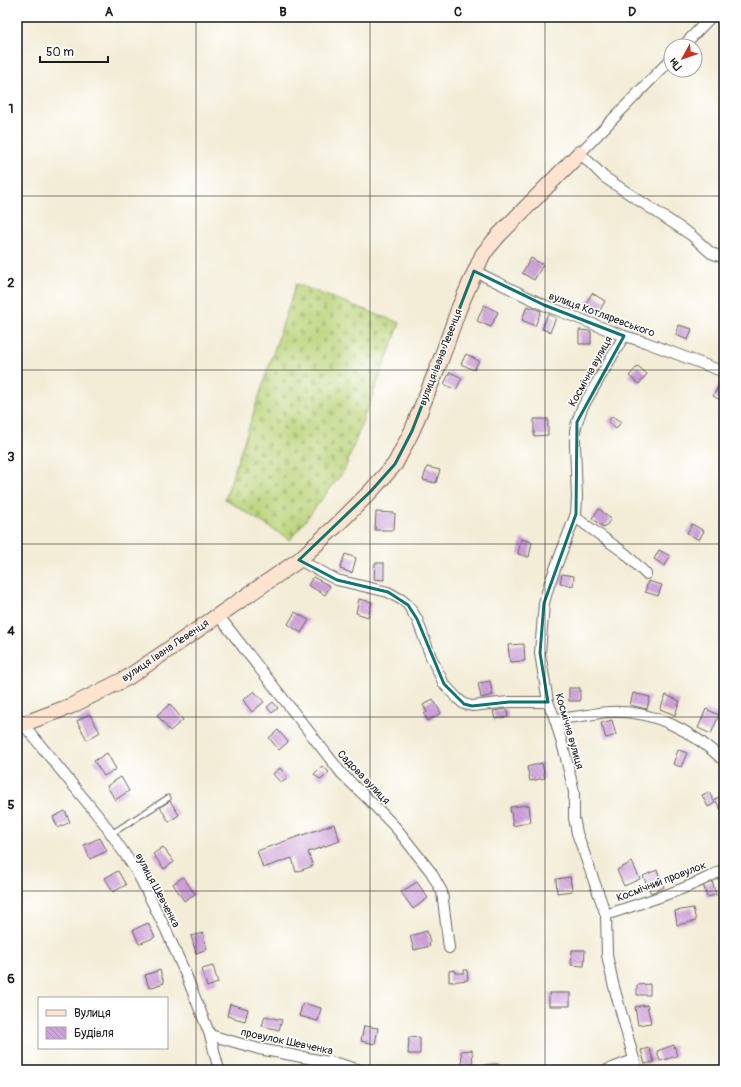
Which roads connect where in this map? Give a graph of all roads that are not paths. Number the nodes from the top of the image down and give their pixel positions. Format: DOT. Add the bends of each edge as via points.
graph roads {
  1 [pos="711,17"];
  2 [pos="691,38"];
  3 [pos="663,67"];
  4 [pos="580,153"];
  5 [pos="723,257"];
  6 [pos="474,271"];
  7 [pos="624,336"];
  8 [pos="724,372"];
  9 [pos="575,517"];
  10 [pos="299,560"];
  11 [pos="646,574"];
  12 [pos="218,615"];
  13 [pos="548,702"];
  14 [pos="555,719"];
  15 [pos="20,724"];
  16 [pos="724,761"];
  17 [pos="168,798"];
  18 [pos="111,834"];
  19 [pos="724,869"];
  20 [pos="606,915"];
  21 [pos="448,948"];
  22 [pos="210,1035"];
  23 [pos="635,1065"];
  24 [pos="220,1070"];
  25 [pos="360,1070"];
  26 [pos="607,1070"];
  1 -- 2 [label="street"];
  3 -- 4 [label="street"];
  4 -- 5 [label="street" via="604,177 691,235 711,253"];
  4 -- 6 [label="street, вулиця Івана Левенця" via="499,235 482,254"];
  6 -- 7 [label="street, вулиця Котляревського" via="544,306"];
  6 -- 10 [label="street, вулиця Івана Левенця" via="412,431 395,464 366,496"];
  7 -- 8 [label="street, вулиця Котляревського"];
  7 -- 9 [label="street, Космічна вулиця" via="576,422"];
  9 -- 11 [label="street" via="626,554"];
  9 -- 13 [label="street, Космічна вулиця" via="548,585 544,603 540,653"];
  10 -- 12 [label="street, вулиця Івана Левенця"];
  10 -- 13 [label="street" via="337,580 388,592 408,605 418,619 431,657 444,684 464,704 472,706 509,702"];
  12 -- 15 [label="street, вулиця Івана Левенця" via="127,678 71,706"];
  12 -- 21 [label="street, Садова вулиця" via="342,774 397,829 430,872 442,892"];
  13 -- 14 [label="street, Космічна вулиця"];
  14 -- 16 [label="street" via="609,712 643,715 681,729 713,750"];
  14 -- 20 [label="street, Космічна вулиця" via="574,792 577,833"];
  15 -- 18 [label="street, вулиця Шевченка"];
  17 -- 18 [label="lane"];
  18 -- 22 [label="street, вулиця Шевченка" via="137,872 163,923"];
  19 -- 20 [label="street, Космічний провулок" via="709,878 671,893"];
  20 -- 23 [label="street, Космічна вулиця" via="607,955"];
  22 -- 24 [label="street, вулиця Шевченка"];
  22 -- 25 [label="street, провулок Шевченка" via="259,1049"];
  23 -- 26 [label="street"];
}
